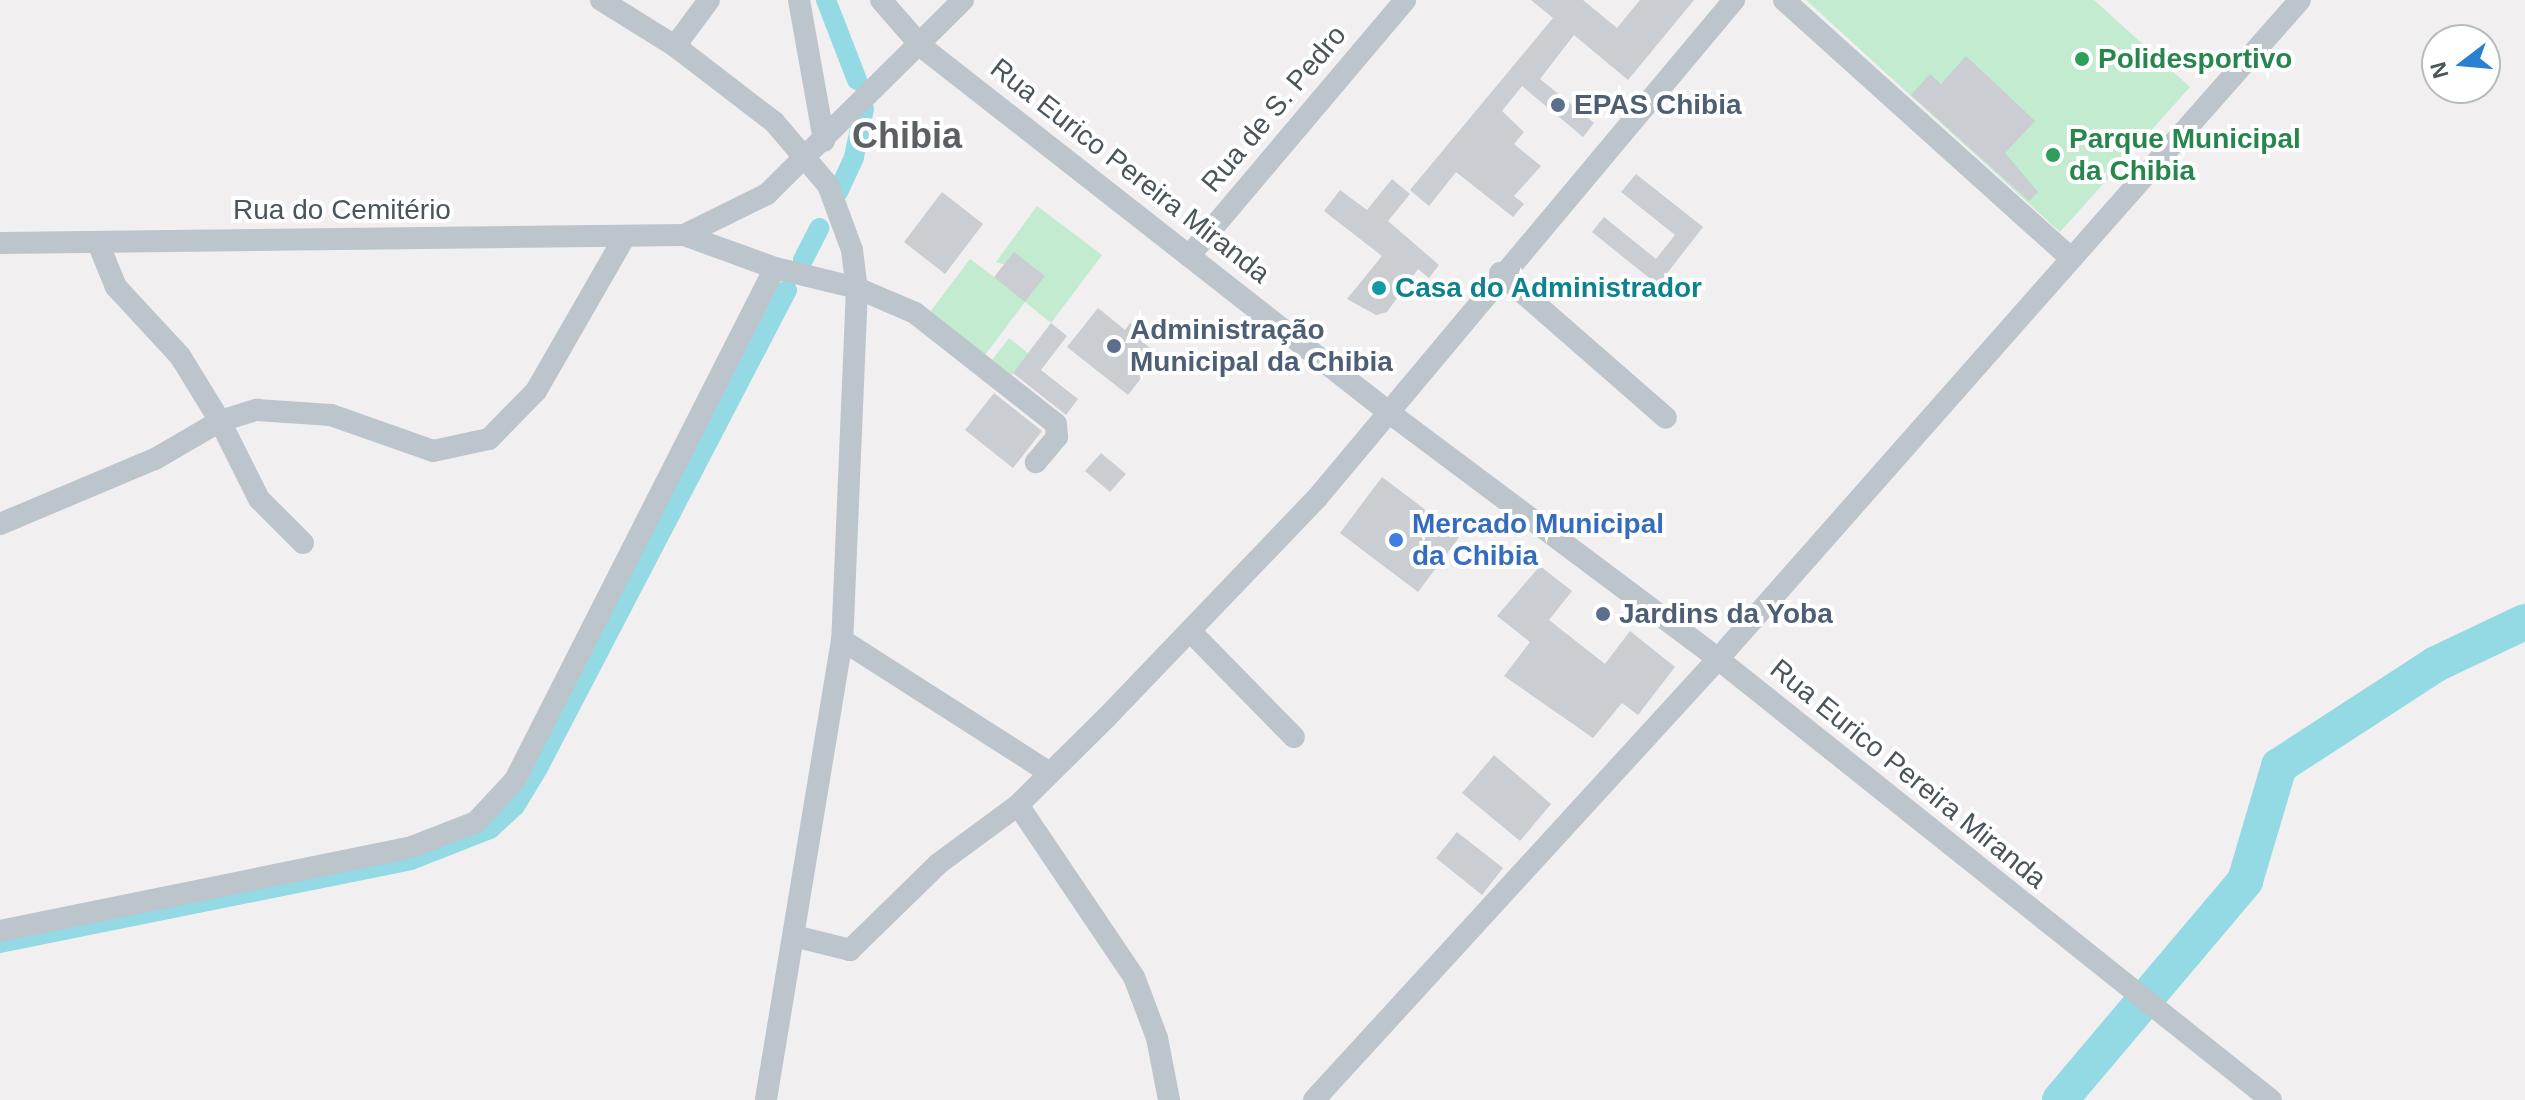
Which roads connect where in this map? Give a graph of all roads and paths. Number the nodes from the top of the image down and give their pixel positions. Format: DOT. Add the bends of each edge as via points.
graph roads {
  1 [pos="601,0"];
  2 [pos="709,0"];
  3 [pos="799,0"];
  4 [pos="881,0"];
  5 [pos="963,0"];
  6 [pos="1405,0"];
  7 [pos="1734,0"];
  8 [pos="1784,0"];
  9 [pos="2300,0"];
  10 [pos="675,46"];
  11 [pos="922,47"];
  12 [pos="824,141"];
  13 [pos="808,160"];
  14 [pos="684,235"];
  15 [pos="623,240"];
  16 [pos="0,243"];
  17 [pos="98,243"];
  18 [pos="1189,256"];
  19 [pos="2071,258"];
  20 [pos="775,268"];
  21 [pos="1500,273"];
  22 [pos="857,288"];
  23 [pos="1387,411"];
  24 [pos="1666,418"];
  25 [pos="220,421"];
  26 [pos="1036,462"];
  27 [pos="0,524"];
  28 [pos="303,543"];
  29 [pos="1191,632"];
  30 [pos="842,640"];
  31 [pos="1718,659"];
  32 [pos="1294,737"];
  33 [pos="1047,771"];
  34 [pos="1018,805"];
  35 [pos="0,931"];
  36 [pos="794,936"];
  37 [pos="766,1100"];
  38 [pos="1169,1100"];
  39 [pos="1314,1100"];
  40 [pos="2271,1100"];
  1 -- 10 [label="street"];
  2 -- 10 [label="street"];
  3 -- 12 [label="street"];
  4 -- 11 [label="street, Rua Eurico Pereira Miranda"];
  5 -- 11 [label="street"];
  6 -- 18 [label="street, Rua de S. Pedro"];
  7 -- 21 [label="street"];
  8 -- 19 [label="street"];
  9 -- 19 [label="street"];
  10 -- 13 [label="street" via="774,122"];
  11 -- 12 [label="street"];
  11 -- 18 [label="street, Rua Eurico Pereira Miranda"];
  12 -- 13 [label="street"];
  13 -- 14 [label="street" via="767,194"];
  13 -- 22 [label="street" via="843,216"];
  14 -- 15 [label="street, Rua do Cemitério"];
  14 -- 20 [label="street"];
  15 -- 17 [label="street, Rua do Cemitério"];
  15 -- 25 [label="street" via="536,391 489,439 433,451 331,415 257,410"];
  16 -- 17 [label="street, Rua do Cemitério"];
  17 -- 25 [label="street" via="116,287 180,356"];
  18 -- 23 [label="street, Rua Eurico Pereira Miranda"];
  19 -- 31 [label="street"];
  20 -- 22 [label="street"];
  20 -- 35 [label="street" via="515,780 476,822 409,848"];
  21 -- 23 [label="street"];
  21 -- 24 [label="street"];
  22 -- 26 [label="street" via="915,313 1056,424 1057,437"];
  22 -- 30 [label="street"];
  23 -- 29 [label="street" via="1317,498"];
  23 -- 31 [label="street, Rua Eurico Pereira Miranda"];
  25 -- 27 [label="street" via="155,459"];
  25 -- 28 [label="street" via="259,499"];
  29 -- 32 [label="street"];
  29 -- 33 [label="street"];
  30 -- 33 [label="street"];
  30 -- 36 [label="street"];
  31 -- 39 [label="street"];
  31 -- 40 [label="street, Rua Eurico Pereira Miranda"];
  33 -- 34 [label="street"];
  34 -- 36 [label="street" via="938,864 850,950"];
  34 -- 38 [label="street" via="1134,977 1157,1038"];
  36 -- 37 [label="street"];
}
